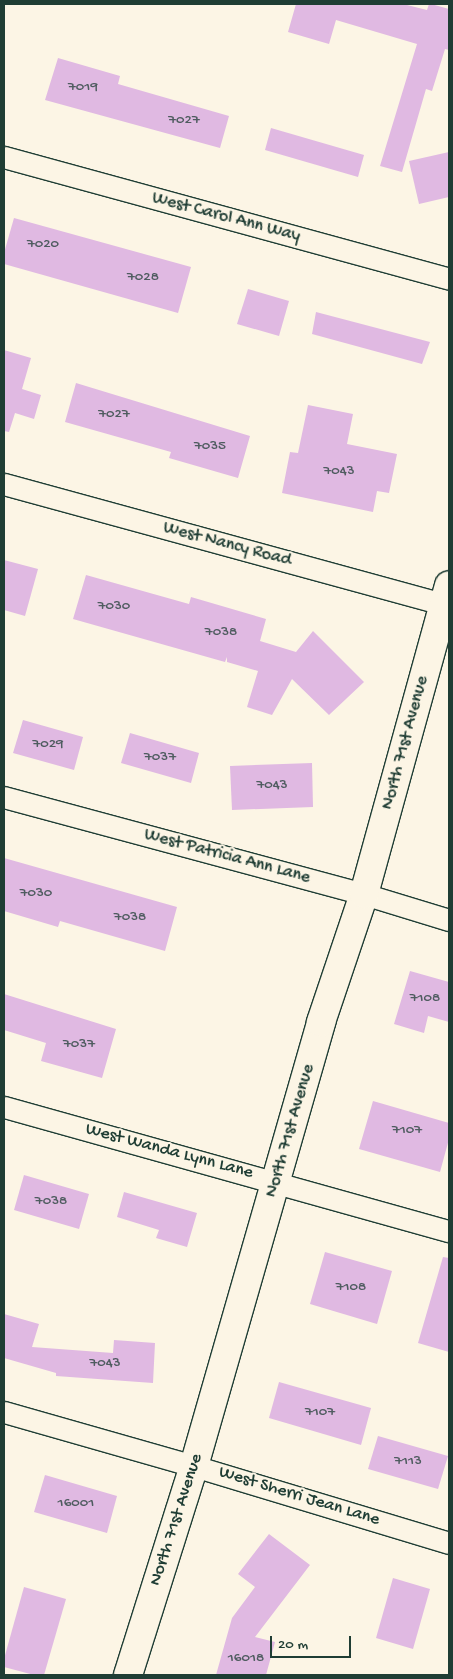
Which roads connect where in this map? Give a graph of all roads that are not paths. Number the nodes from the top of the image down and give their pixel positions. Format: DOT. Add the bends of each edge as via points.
graph roads {
  1 [pos="4,157"];
  2 [pos="449,279"];
  3 [pos="4,484"];
  4 [pos="447,599"];
  5 [pos="4,797"];
  6 [pos="364,894"];
  7 [pos="449,920"];
  8 [pos="4,1107"];
  9 [pos="277,1181"];
  10 [pos="449,1230"];
  11 [pos="4,1412"];
  12 [pos="194,1466"];
  13 [pos="449,1543"];
  14 [pos="128,1675"];
  1 -- 2 [label="street, West Carol Ann Way"];
  3 -- 4 [label="street, West Nancy Road"];
  4 -- 6 [label="street, North 71st Avenue"];
  5 -- 6 [label="street, West Patricia Ann Lane"];
  6 -- 7 [label="street, West Patricia Ann Lane"];
  6 -- 9 [label="street, North 71st Avenue" via="321,1022"];
  8 -- 9 [label="street, West Wanda Lynn Lane"];
  9 -- 10 [label="street, West Wanda Lynn Lane"];
  9 -- 12 [label="street, North 71st Avenue"];
  11 -- 12 [label="street, West Sherri Jean Lane"];
  12 -- 13 [label="street, West Sherri Jean Lane"];
  12 -- 14 [label="street, North 71st Avenue"];
}
